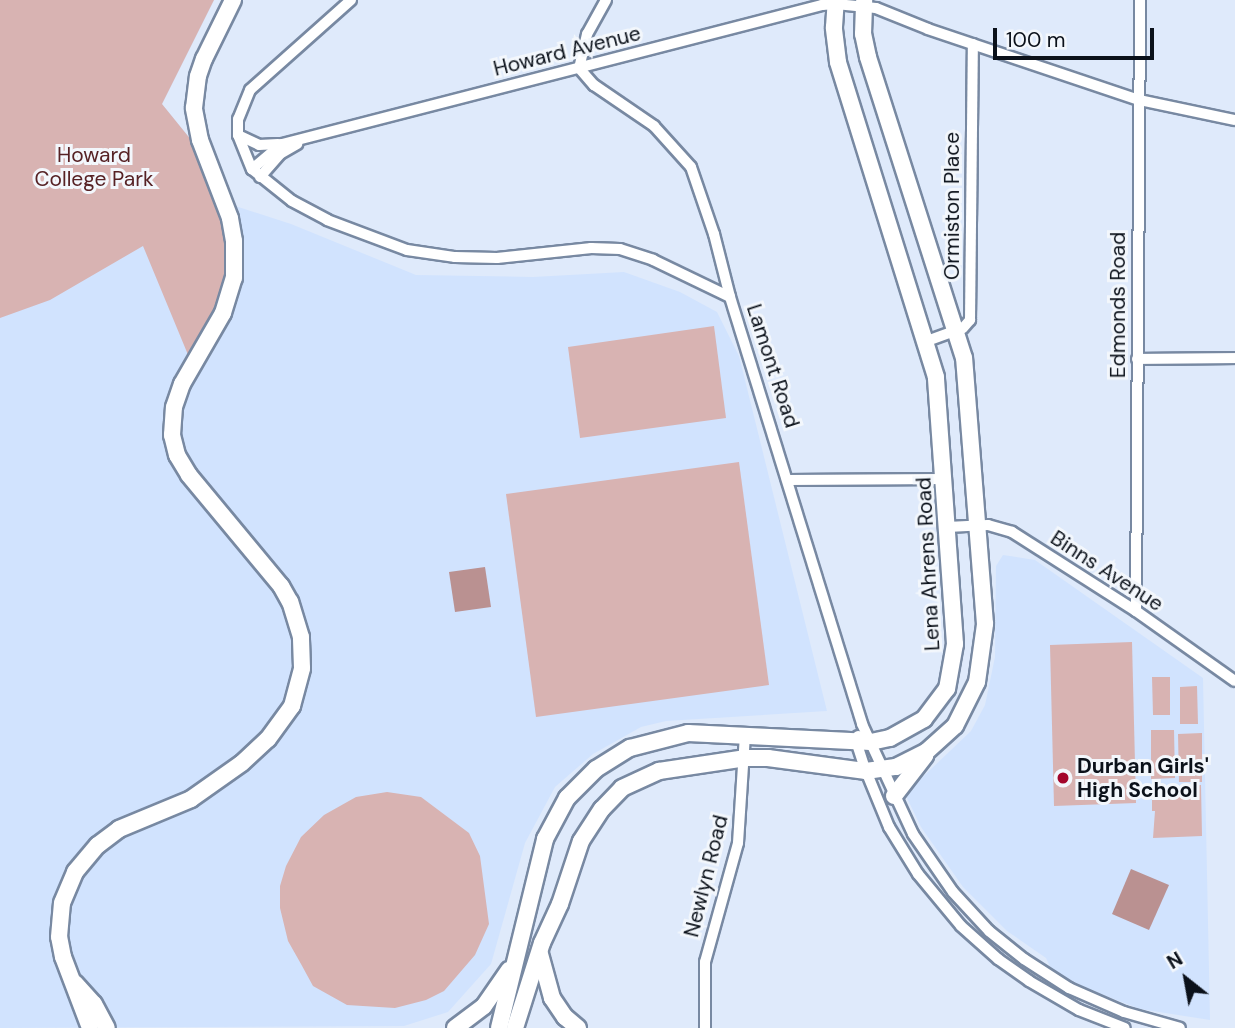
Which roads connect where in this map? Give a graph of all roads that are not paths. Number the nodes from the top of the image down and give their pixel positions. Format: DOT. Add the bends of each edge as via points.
graph roads {
  1 [pos="233,0"];
  2 [pos="351,0"];
  3 [pos="606,0"];
  4 [pos="1140,0"];
  5 [pos="836,2"];
  6 [pos="863,3"];
  7 [pos="973,44"];
  8 [pos="579,68"];
  9 [pos="1139,100"];
  10 [pos="1235,120"];
  11 [pos="238,135"];
  12 [pos="309,137"];
  13 [pos="282,144"];
  14 [pos="256,173"];
  15 [pos="905,174"];
  16 [pos="876,183"];
  17 [pos="730,298"];
  18 [pos="955,332"];
  19 [pos="927,341"];
  20 [pos="1235,358"];
  21 [pos="1137,359"];
  22 [pos="945,479"];
  23 [pos="788,480"];
  24 [pos="978,526"];
  25 [pos="947,527"];
  26 [pos="1136,611"];
  27 [pos="1235,681"];
  28 [pos="745,734"];
  29 [pos="864,742"];
  30 [pos="934,747"];
  31 [pos="746,758"];
  32 [pos="882,769"];
  33 [pos="866,771"];
  34 [pos="894,796"];
  35 [pos="530,904"];
  36 [pos="556,912"];
  37 [pos="974,915"];
  38 [pos="961,926"];
  39 [pos="539,952"];
  40 [pos="519,953"];
  41 [pos="73,982"];
  42 [pos="1069,988"];
  43 [pos="1062,1001"];
  44 [pos="1154,1025"];
  45 [pos="88,1026"];
  46 [pos="107,1028"];
  47 [pos="454,1028"];
  48 [pos="499,1028"];
  49 [pos="515,1028"];
  50 [pos="578,1028"];
  51 [pos="705,1028"];
  52 [pos="1125,1028"];
  53 [pos="1180,1028"];
  1 -- 41 [label="main road" via="204,59 195,93 197,128 230,218 234,278 223,313 182,384 172,435 189,475 290,603 301,637 299,686 282,722 242,763 191,799 119,829 86,857 67,887 60,917 59,937"];
  2 -- 11 [label="street" via="250,90 238,118"];
  3 -- 8 [label="street" via="587,34"];
  4 -- 9 [label="street, Edmonds Road"];
  5 -- 6 [label="street, Howard Avenue"];
  5 -- 8 [label="street, Howard Avenue"];
  5 -- 16 [label="main road, Lena Ahrens Road" via="838,62"];
  6 -- 7 [label="street, Howard Avenue"];
  6 -- 15 [label="main road" via="868,57"];
  7 -- 9 [label="street, Howard Avenue"];
  7 -- 18 [label="street, Ormiston Place" via="972,307 970,320"];
  8 -- 12 [label="street, Howard Avenue"];
  8 -- 17 [label="street" via="594,85 654,126 691,167"];
  9 -- 10 [label="street, Howard Avenue"];
  9 -- 21 [label="street, Edmonds Road"];
  11 -- 13 [label="street, Howard Avenue" via="259,145"];
  11 -- 14 [label="street"];
  12 -- 13 [label="street, Howard Avenue"];
  12 -- 14 [label="street, Howard Avenue"];
  13 -- 14 [label="street, Howard Avenue"];
  14 -- 17 [label="street, Lamont Road" via="327,220 407,250 497,258 620,249"];
  15 -- 16 [label="main road"];
  15 -- 18 [label="main road"];
  16 -- 19 [label="main road, Lena Ahrens Road"];
  17 -- 23 [label="street, Lamont Road"];
  18 -- 19 [label="street"];
  18 -- 24 [label="main road" via="964,358"];
  19 -- 22 [label="main road, Lena Ahrens Road" via="936,377"];
  20 -- 21 [label="street"];
  21 -- 26 [label="street, Edmonds Road"];
  22 -- 23 [label="street"];
  22 -- 25 [label="main road, Lena Ahrens Road"];
  23 -- 29 [label="street, Lamont Road"];
  24 -- 25 [label="street, Binns Avenue"];
  24 -- 26 [label="street, Binns Avenue" via="1012,532"];
  24 -- 30 [label="main road" via="985,624 977,682 955,726"];
  25 -- 29 [label="main road, Lena Ahrens Road" via="955,644 947,689 937,706 910,730"];
  26 -- 27 [label="street, Binns Avenue"];
  28 -- 29 [label="main road, Lena Ahrens Road"];
  28 -- 31 [label="street, Newlyn Road"];
  28 -- 35 [label="main road, Lena Ahrens Road" via="666,737 630,748 596,769 574,790 554,820"];
  29 -- 32 [label="street"];
  29 -- 33 [label="street"];
  30 -- 32 [label="main road" via="913,760"];
  30 -- 34 [label="main road"];
  31 -- 33 [label="main road"];
  31 -- 36 [label="main road" via="659,771 622,788 581,841"];
  31 -- 51 [label="street, Newlyn Road" via="738,843 705,962"];
  32 -- 33 [label="main road"];
  32 -- 34 [label="street"];
  33 -- 38 [label="street" via="874,797 904,853"];
  34 -- 37 [label="street" via="936,869"];
  35 -- 36 [label="main road"];
  35 -- 40 [label="main road, Lena Ahrens Road"];
  36 -- 39 [label="main road"];
  37 -- 38 [label="street"];
  37 -- 42 [label="street" via="1024,959"];
  38 -- 43 [label="street" via="998,959"];
  39 -- 49 [label="main road"];
  39 -- 50 [label="main road" via="552,998"];
  40 -- 47 [label="main road" via="484,1006"];
  40 -- 48 [label="main road, Lena Ahrens Road"];
  41 -- 45 [label="main road"];
  41 -- 46 [label="main road" via="94,1004"];
  42 -- 43 [label="street"];
  42 -- 44 [label="street"];
  43 -- 52 [label="street"];
  44 -- 53 [label="street"];
}
